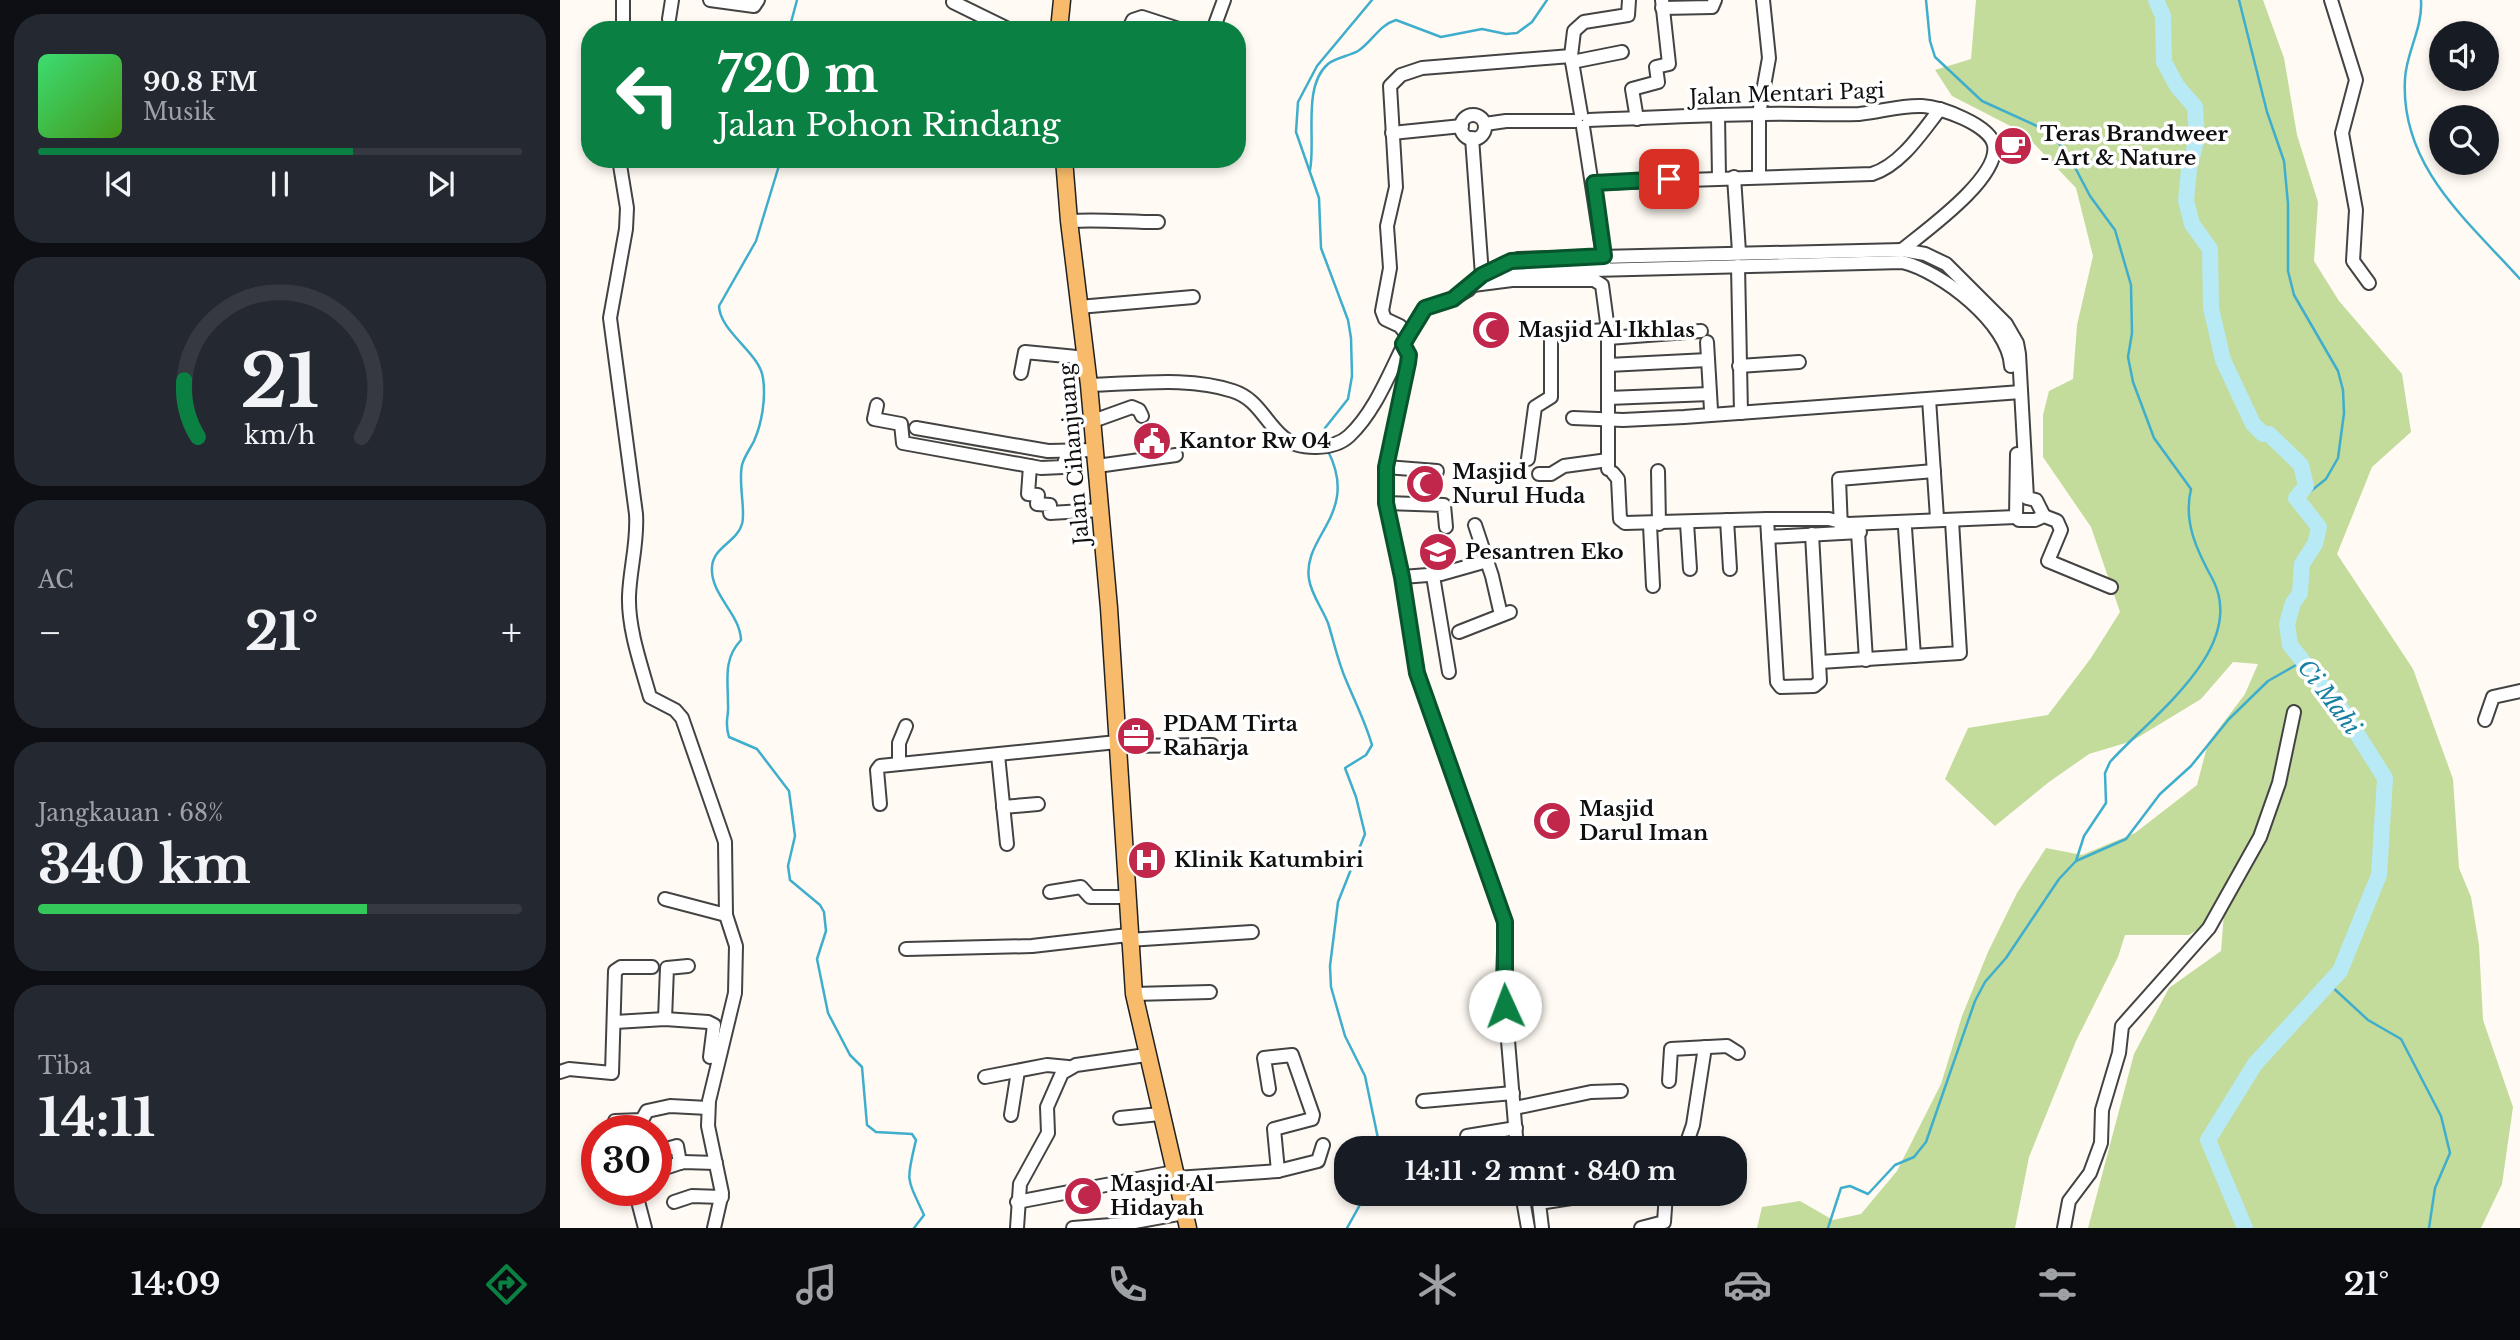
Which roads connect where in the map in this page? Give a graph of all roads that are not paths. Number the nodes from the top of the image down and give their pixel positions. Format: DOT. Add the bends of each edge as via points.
graph roads {
  1 [pos="623,0"];
  2 [pos="672,0"];
  3 [pos="710,0"];
  4 [pos="758,0"];
  5 [pos="1062,0"];
  6 [pos="1224,0"];
  7 [pos="1629,0"];
  8 [pos="1715,0"];
  9 [pos="1763,0"];
  10 [pos="2331,0"];
  11 [pos="953,2"];
  12 [pos="1662,4"];
  13 [pos="669,19"];
  14 [pos="623,21"];
  15 [pos="992,21"];
  16 [pos="1060,21"];
  17 [pos="1132,21"];
  18 [pos="1156,21"];
  19 [pos="1216,21"];
  20 [pos="1622,52"];
  21 [pos="1572,58"];
  22 [pos="1940,109"];
  23 [pos="1759,114"];
  24 [pos="1718,116"];
  25 [pos="1637,119"];
  26 [pos="1582,121"];
  27 [pos="1485,124"];
  28 [pos="1462,126"];
  29 [pos="1392,133"];
  30 [pos="1472,138"];
  31 [pos="620,168"];
  32 [pos="1065,168"];
  33 [pos="1759,176"];
  34 [pos="1719,177"];
  35 [pos="1734,177"];
  36 [pos="1594,183"];
  37 [pos="1069,221"];
  38 [pos="1158,222"];
  39 [pos="1902,250"];
  40 [pos="1739,252"];
  41 [pos="1604,256"];
  42 [pos="1738,266"];
  43 [pos="1497,268"];
  44 [pos="1604,270"];
  45 [pos="1482,275"];
  46 [pos="2369,283"];
  47 [pos="1472,286"];
  48 [pos="1193,297"];
  49 [pos="1079,307"];
  50 [pos="1608,334"];
  51 [pos="2008,336"];
  52 [pos="1405,340"];
  53 [pos="1087,358"];
  54 [pos="1708,360"];
  55 [pos="1799,362"];
  56 [pos="1608,365"];
  57 [pos="1740,366"];
  58 [pos="1021,373"];
  59 [pos="1089,385"];
  60 [pos="2017,392"];
  61 [pos="1710,394"];
  62 [pos="1608,398"];
  63 [pos="1929,399"];
  64 [pos="877,405"];
  65 [pos="1711,410"];
  66 [pos="1741,413"];
  67 [pos="1142,416"];
  68 [pos="1573,418"];
  69 [pos="1609,418"];
  70 [pos="1093,421"];
  71 [pos="916,428"];
  72 [pos="1068,451"];
  73 [pos="1176,455"];
  74 [pos="1096,458"];
  75 [pos="1528,459"];
  76 [pos="1030,466"];
  77 [pos="1386,467"];
  78 [pos="1610,468"];
  79 [pos="1437,471"];
  80 [pos="1658,471"];
  81 [pos="1934,471"];
  82 [pos="1539,474"];
  83 [pos="2023,499"];
  84 [pos="1386,503"];
  85 [pos="1100,510"];
  86 [pos="2044,516"];
  87 [pos="2016,517"];
  88 [pos="1767,519"];
  89 [pos="1727,520"];
  90 [pos="1945,520"];
  91 [pos="1687,523"];
  92 [pos="1655,524"];
  93 [pos="1475,526"];
  94 [pos="1446,527"];
  95 [pos="1841,528"];
  96 [pos="1905,528"];
  97 [pos="1858,532"];
  98 [pos="1812,534"];
  99 [pos="1768,537"];
  100 [pos="1487,561"];
  101 [pos="1690,569"];
  102 [pos="1730,569"];
  103 [pos="1433,576"];
  104 [pos="1402,577"];
  105 [pos="1653,586"];
  106 [pos="2111,587"];
  107 [pos="1459,632"];
  108 [pos="1914,656"];
  109 [pos="1866,660"];
  110 [pos="1820,662"];
  111 [pos="1449,672"];
  112 [pos="2520,691"];
  113 [pos="2294,712"];
  114 [pos="2486,720"];
  115 [pos="906,726"];
  116 [pos="1117,744"];
  117 [pos="1212,745"];
  118 [pos="998,755"];
  119 [pos="899,764"];
  120 [pos="880,804"];
  121 [pos="1038,804"];
  122 [pos="1003,807"];
  123 [pos="1007,844"];
  124 [pos="1050,892"];
  125 [pos="1126,897"];
  126 [pos="665,899"];
  127 [pos="726,915"];
  128 [pos="1252,932"];
  129 [pos="1128,937"];
  130 [pos="906,949"];
  131 [pos="688,966"];
  132 [pos="652,967"];
  133 [pos="1210,992"];
  134 [pos="1134,994"];
  135 [pos="664,1019"];
  136 [pos="615,1022"];
  137 [pos="1705,1047"];
  138 [pos="1738,1053"];
  139 [pos="1146,1055"];
  140 [pos="1068,1068"];
  141 [pos="1018,1071"];
  142 [pos="560,1072"];
  143 [pos="985,1077"];
  144 [pos="1669,1081"];
  145 [pos="710,1088"];
  146 [pos="1269,1089"];
  147 [pos="1621,1091"];
  148 [pos="1513,1093"];
  149 [pos="1423,1101"];
  150 [pos="708,1108"];
  151 [pos="1515,1108"];
  152 [pos="1160,1114"];
  153 [pos="645,1115"];
  154 [pos="1011,1115"];
  155 [pos="1120,1118"];
  156 [pos="1516,1128"];
  157 [pos="1467,1136"];
  158 [pos="1516,1136"];
  159 [pos="1689,1136"];
  160 [pos="1323,1145"];
  161 [pos="672,1147"];
  162 [pos="680,1163"];
  163 [pos="716,1163"];
  164 [pos="672,1166"];
  165 [pos="1278,1171"];
  166 [pos="1175,1175"];
  167 [pos="722,1197"];
  168 [pos="674,1202"];
  169 [pos="1017,1202"];
  170 [pos="639,1206"];
  171 [pos="1524,1206"];
  172 [pos="1539,1206"];
  173 [pos="1666,1206"];
  174 [pos="1186,1223"];
  175 [pos="645,1228"];
  176 [pos="714,1228"];
  177 [pos="1017,1228"];
  178 [pos="1073,1228"];
  179 [pos="1528,1228"];
  180 [pos="1542,1228"];
  181 [pos="1641,1228"];
  182 [pos="2064,1228"];
  1 -- 14 [label="street"];
  2 -- 13 [label="street"];
  3 -- 4 [label="street" via="754,6"];
  5 -- 16 [label="main road"];
  6 -- 19 [label="street"];
  7 -- 21 [label="street" via="1628,15 1591,20 1574,31"];
  8 -- 12 [label="street" via="1712,7"];
  9 -- 23 [label="street" via="1769,58"];
  10 -- 46 [label="street" via="2356,79 2342,133 2357,210 2353,261"];
  11 -- 15 [label="street"];
  12 -- 25 [label="street" via="1668,64 1656,67 1658,82 1632,89"];
  17 -- 18 [label="street" via="1142,16"];
  20 -- 21 [label="street"];
  21 -- 26 [label="street"];
  21 -- 29 [label="street" via="1422,68 1401,75 1390,86"];
  22 -- 23 [label="street, Jalan Mentari Pagi"];
  22 -- 33 [label="street" via="1917,139 1880,172"];
  22 -- 39 [label="street, Jalan Mentari Pagi" via="1962,117 1994,145 1987,173"];
  23 -- 24 [label="street, Jalan Mentari Pagi"];
  23 -- 33 [label="street"];
  24 -- 25 [label="street, Jalan Mentari Pagi"];
  24 -- 34 [label="street"];
  25 -- 26 [label="street, Jalan Mentari Pagi"];
  26 -- 27 [label="street, Jalan Mentari Pagi"];
  26 -- 36 [label="street"];
  27 -- 28 [label="street" via="1471,116"];
  27 -- 30 [label="street" via="1482,135"];
  28 -- 29 [label="street"];
  28 -- 30 [label="street"];
  29 -- 52 [label="street" via="1396,187 1387,226 1390,268 1382,311 1400,326"];
  30 -- 45 [label="street"];
  31 -- 127 [label="street" via="626,229 610,318 636,514 629,593 632,629 650,697 682,718 719,822 725,842"];
  32 -- 37 [label="main road, Jalan Cihanjuang"];
  33 -- 35 [label="street"];
  34 -- 35 [label="street"];
  34 -- 36 [label="street"];
  35 -- 40 [label="street"];
  36 -- 41 [label="street"];
  37 -- 38 [label="street"];
  37 -- 49 [label="main road, Jalan Cihanjuang"];
  39 -- 40 [label="street"];
  39 -- 51 [label="street" via="1946,264"];
  40 -- 41 [label="street"];
  40 -- 42 [label="street" via="1744,261"];
  41 -- 43 [label="street" via="1518,260"];
  41 -- 44 [label="street"];
  42 -- 44 [label="street"];
  42 -- 51 [label="street" via="1902,262 1938,277"];
  42 -- 57 [label="street"];
  43 -- 44 [label="street" via="1517,272"];
  43 -- 45 [label="street"];
  45 -- 47 [label="street"];
  47 -- 50 [label="street" via="1512,280 1594,279 1604,290"];
  47 -- 52 [label="street" via="1453,299 1425,308"];
  48 -- 49 [label="street"];
  49 -- 53 [label="main road, Jalan Cihanjuang"];
  50 -- 54 [label="street" via="1704,336"];
  50 -- 56 [label="street"];
  50 -- 75 [label="street" via="1551,333 1551,397 1535,407"];
  51 -- 60 [label="street"];
  52 -- 59 [label="street" via="1350,435 1324,447 1284,438 1250,399 1232,390 1162,383"];
  52 -- 77 [label="street" via="1408,363"];
  53 -- 58 [label="street" via="1026,352"];
  53 -- 59 [label="main road, Jalan Cihanjuang"];
  54 -- 56 [label="street"];
  54 -- 61 [label="street"];
  55 -- 57 [label="street"];
  56 -- 62 [label="street"];
  57 -- 66 [label="street"];
  59 -- 70 [label="main road, Jalan Cihanjuang"];
  60 -- 63 [label="street"];
  60 -- 83 [label="street"];
  61 -- 62 [label="street"];
  61 -- 65 [label="street"];
  62 -- 69 [label="street"];
  63 -- 66 [label="street"];
  63 -- 81 [label="street"];
  64 -- 76 [label="street" via="874,419 901,424 903,443"];
  66 -- 69 [label="street"];
  67 -- 70 [label="street" via="1132,407"];
  68 -- 69 [label="street"];
  69 -- 78 [label="street"];
  70 -- 74 [label="main road, Jalan Cihanjuang"];
  71 -- 72 [label="street" via="1048,452"];
  72 -- 74 [label="street"];
  72 -- 76 [label="street" via="1063,467"];
  73 -- 74 [label="street"];
  74 -- 85 [label="main road, Jalan Cihanjuang"];
  76 -- 85 [label="street" via="1028,494 1038,495 1037,504 1050,505 1050,513"];
  77 -- 79 [label="street"];
  77 -- 84 [label="street"];
  78 -- 82 [label="street" via="1563,466 1551,474"];
  78 -- 92 [label="street" via="1618,479 1620,519"];
  80 -- 92 [label="street"];
  81 -- 90 [label="street"];
  81 -- 95 [label="street" via="1839,479"];
  83 -- 86 [label="street" via="2036,500"];
  83 -- 87 [label="street"];
  84 -- 94 [label="street" via="1444,505"];
  84 -- 104 [label="street"];
  85 -- 116 [label="main road, Jalan Cihanjuang"];
  86 -- 87 [label="street" via="2035,520"];
  86 -- 106 [label="street" via="2057,521 2061,530 2048,561"];
  87 -- 90 [label="street"];
  88 -- 89 [label="street"];
  88 -- 95 [label="street" via="1829,519"];
  88 -- 99 [label="street"];
  89 -- 91 [label="street"];
  89 -- 102 [label="street"];
  90 -- 95 [label="street"];
  90 -- 96 [label="street" via="1937,526"];
  90 -- 108 [label="street" via="1960,653"];
  91 -- 92 [label="street"];
  91 -- 101 [label="street"];
  92 -- 105 [label="street"];
  93 -- 100 [label="street"];
  95 -- 97 [label="street"];
  95 -- 98 [label="street"];
  96 -- 97 [label="street"];
  96 -- 108 [label="street"];
  97 -- 109 [label="street"];
  98 -- 99 [label="street"];
  98 -- 110 [label="street"];
  99 -- 110 [label="street" via="1778,685 1818,685"];
  100 -- 103 [label="street"];
  100 -- 107 [label="street" via="1505,613"];
  103 -- 104 [label="street"];
  103 -- 111 [label="street"];
  104 -- 148 [label="street" via="1417,673 1505,922 1503,981"];
  108 -- 109 [label="street"];
  109 -- 110 [label="street"];
  112 -- 114 [label="street" via="2493,696"];
  113 -- 182 [label="street" via="2280,783 2260,837 2209,929 2122,1026 2102,1110 2101,1143 2090,1173 2069,1201"];
  115 -- 119 [label="street" via="899,743"];
  116 -- 117 [label="street"];
  116 -- 118 [label="street"];
  116 -- 125 [label="main road, Jalan Cihanjuang"];
  118 -- 119 [label="street"];
  118 -- 122 [label="street"];
  119 -- 120 [label="street" via="878,767"];
  121 -- 122 [label="street"];
  122 -- 123 [label="street"];
  124 -- 125 [label="street" via="1081,887 1090,897"];
  125 -- 129 [label="main road, Jalan Cihanjuang"];
  126 -- 127 [label="street"];
  127 -- 145 [label="street" via="736,946 735,993"];
  128 -- 129 [label="street"];
  129 -- 130 [label="street" via="1032,946"];
  129 -- 134 [label="main road, Jalan Cihanjuang"];
  131 -- 135 [label="street" via="667,968"];
  132 -- 136 [label="street" via="616,969"];
  133 -- 134 [label="street"];
  134 -- 139 [label="main road, Jalan Cihanjuang"];
  135 -- 136 [label="street"];
  135 -- 145 [label="street" via="714,1025"];
  136 -- 142 [label="street" via="612,1073"];
  137 -- 138 [label="street" via="1727,1046"];
  137 -- 144 [label="street" via="1671,1049"];
  137 -- 159 [label="street"];
  139 -- 140 [label="street"];
  139 -- 152 [label="main road, Jalan Cihanjuang"];
  140 -- 141 [label="street" via="1047,1065"];
  140 -- 169 [label="street" via="1047,1107 1048,1133 1020,1184"];
  141 -- 143 [label="street"];
  141 -- 154 [label="street"];
  145 -- 150 [label="street"];
  146 -- 165 [label="street" via="1265,1058 1292,1055 1313,1115 1274,1129"];
  147 -- 151 [label="street" via="1591,1091"];
  148 -- 149 [label="street"];
  148 -- 151 [label="street"];
  150 -- 153 [label="street" via="670,1106"];
  150 -- 163 [label="street"];
  151 -- 156 [label="street"];
  152 -- 155 [label="street"];
  152 -- 166 [label="main road, Jalan Cihanjuang"];
  156 -- 157 [label="street"];
  156 -- 158 [label="street"];
  160 -- 165 [label="street" via="1318,1161"];
  161 -- 162 [label="street" via="677,1146"];
  162 -- 163 [label="street"];
  162 -- 164 [label="street"];
  163 -- 167 [label="street"];
  165 -- 166 [label="street"];
  166 -- 169 [label="street"];
  166 -- 174 [label="main road, Jalan Cihanjuang"];
  167 -- 168 [label="street" via="692,1196"];
  167 -- 176 [label="street"];
  169 -- 177 [label="street"];
  170 -- 175 [label="street"];
  171 -- 179 [label="street"];
  172 -- 180 [label="street"];
  173 -- 181 [label="street" via="1664,1222"];
  174 -- 178 [label="street"];
}
